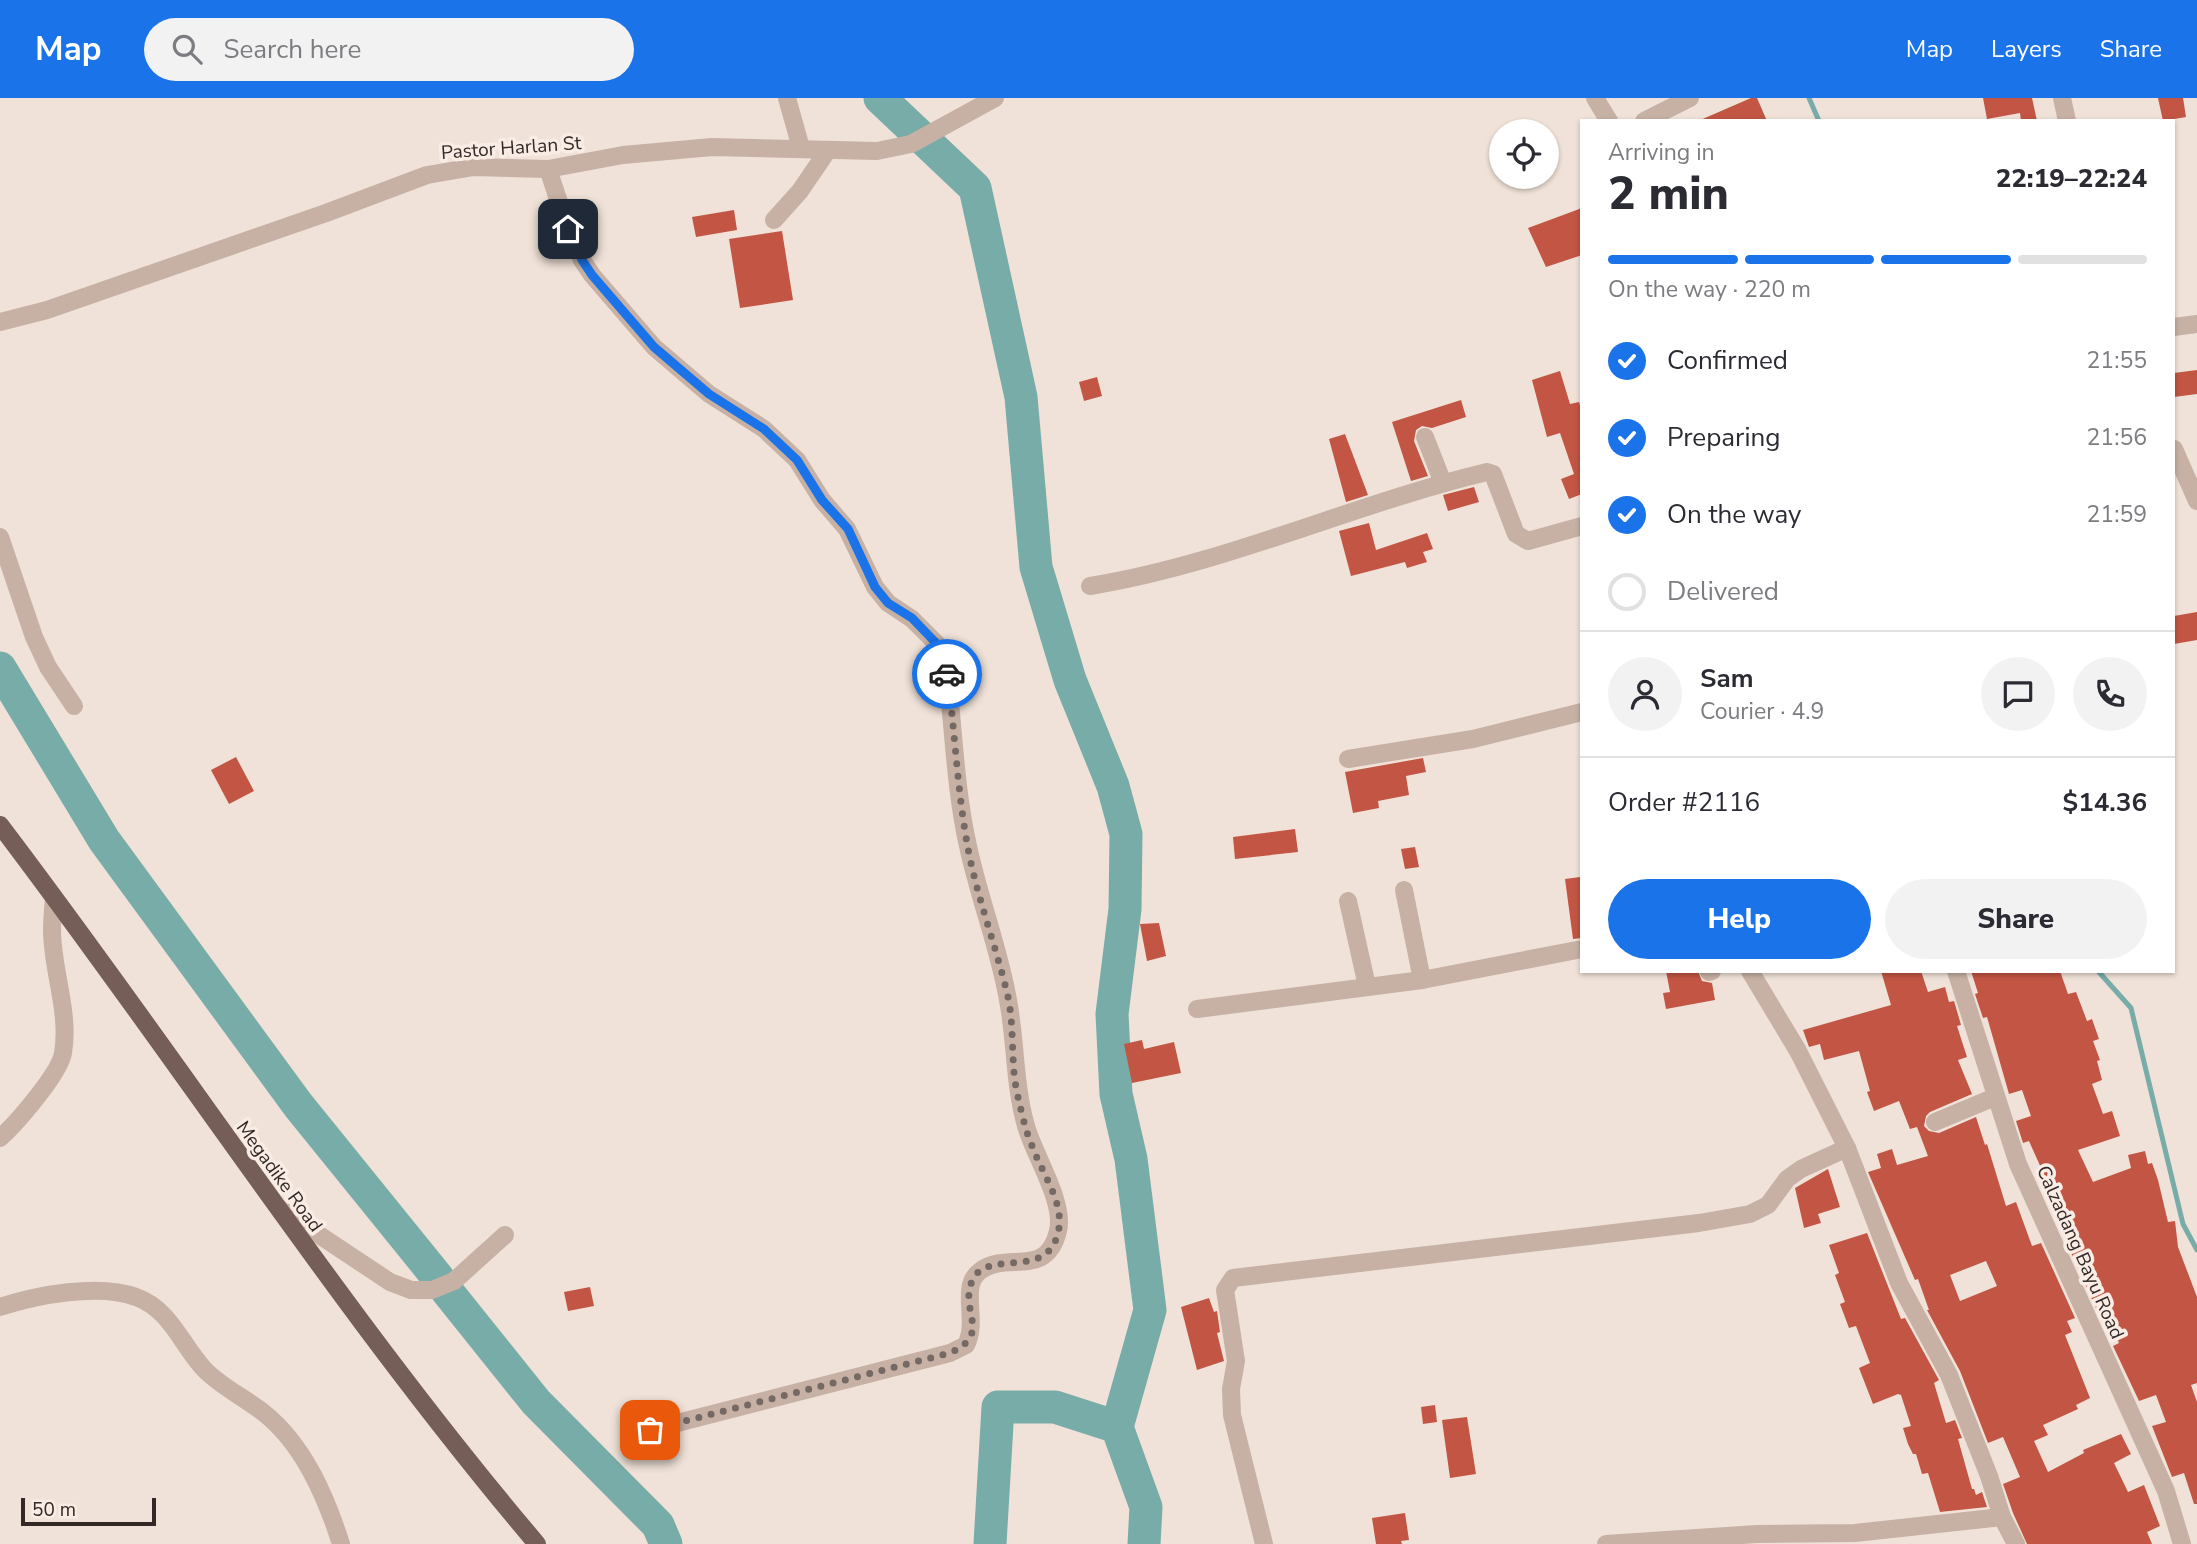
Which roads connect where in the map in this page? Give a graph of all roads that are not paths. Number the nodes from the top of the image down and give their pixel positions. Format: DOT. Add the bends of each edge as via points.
graph roads {
  1 [pos="787,98"];
  2 [pos="995,98"];
  3 [pos="1595,98"];
  4 [pos="1690,98"];
  5 [pos="2062,98"];
  6 [pos="1608,119"];
  7 [pos="1648,119"];
  8 [pos="2067,119"];
  9 [pos="801,148"];
  10 [pos="828,150"];
  11 [pos="548,169"];
  12 [pos="774,220"];
  13 [pos="0,322"];
  14 [pos="2197,324"];
  15 [pos="2175,327"];
  16 [pos="1425,437"];
  17 [pos="2175,451"];
  18 [pos="1443,483"];
  19 [pos="2193,484"];
  20 [pos="2197,501"];
  21 [pos="1580,527"];
  22 [pos="0,537"];
  23 [pos="1090,586"];
  24 [pos="74,706"];
  25 [pos="1580,712"];
  26 [pos="1348,759"];
  27 [pos="0,825"];
  28 [pos="1404,890"];
  29 [pos="54,898"];
  30 [pos="1348,901"];
  31 [pos="1580,949"];
  32 [pos="1751,973"];
  33 [pos="1957,973"];
  34 [pos="1422,980"];
  35 [pos="1367,986"];
  36 [pos="1197,1009"];
  37 [pos="1996,1097"];
  38 [pos="1935,1122"];
  39 [pos="0,1138"];
  40 [pos="1847,1149"];
  41 [pos="277,1207"];
  42 [pos="505,1235"];
  43 [pos="0,1307"];
  44 [pos="650,1430"];
  45 [pos="2002,1517"];
  46 [pos="341,1544"];
  47 [pos="537,1544"];
  48 [pos="1264,1544"];
  49 [pos="1606,1544"];
  50 [pos="2016,1544"];
  51 [pos="2182,1544"];
  1 -- 9 [label="street"];
  2 -- 10 [label="street, Pastor Harlan St" via="911,144 877,151"];
  3 -- 6 [label="street"];
  4 -- 7 [label="street"];
  5 -- 8 [label="street"];
  9 -- 10 [label="street, Pastor Harlan St"];
  9 -- 11 [label="street, Pastor Harlan St" via="699,148 623,155"];
  10 -- 12 [label="street"];
  11 -- 13 [label="street, Pastor Harlan St" via="474,167 426,175 327,214"];
  11 -- 44 [label="street" via="568,229 592,275 654,347 709,394 764,429 797,460 822,500 848,529 875,587 937,644 945,662 967,844 1008,999 1017,1095 1031,1146 1059,1210 1059,1228 1045,1255 1034,1261 993,1266 972,1279 973,1327 967,1345"];
  14 -- 15 [label="street"];
  16 -- 18 [label="street"];
  17 -- 19 [label="street"];
  18 -- 21 [label="street" via="1493,474 1516,534 1528,541"];
  18 -- 23 [label="street" via="1216,555"];
  19 -- 20 [label="street"];
  22 -- 24 [label="street" via="39,647"];
  25 -- 26 [label="street" via="1473,739"];
  27 -- 29 [label="main road, Megadike Road"];
  28 -- 34 [label="street"];
  29 -- 39 [label="street" via="52,932 63,1055"];
  29 -- 41 [label="main road, Megadike Road"];
  30 -- 35 [label="street"];
  31 -- 34 [label="street"];
  32 -- 40 [label="street" via="1798,1051"];
  33 -- 37 [label="street, Calzadang Bayu Road"];
  34 -- 35 [label="street"];
  35 -- 36 [label="street"];
  37 -- 38 [label="street"];
  37 -- 51 [label="street, Calzadang Bayu Road" via="2018,1164 2166,1491"];
  40 -- 45 [label="street" via="1899,1283 1949,1375"];
  40 -- 48 [label="street" via="1801,1168 1768,1205 1750,1214 1233,1278 1224,1290 1236,1361 1232,1415"];
  41 -- 42 [label="street" via="390,1282 411,1290 432,1290 454,1281"];
  41 -- 47 [label="main road, Megadike Road" via="459,1452"];
  43 -- 46 [label="street" via="25,1299 101,1290 153,1303 207,1372 285,1433 329,1507"];
  45 -- 49 [label="street" via="1856,1533"];
  45 -- 50 [label="street"];
}
